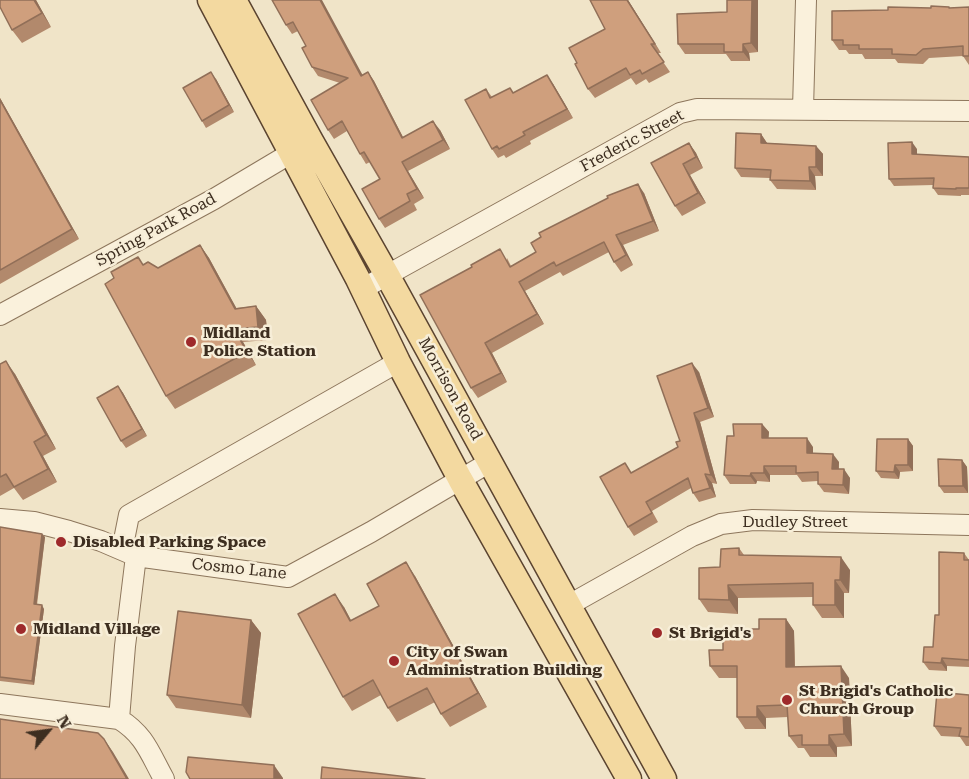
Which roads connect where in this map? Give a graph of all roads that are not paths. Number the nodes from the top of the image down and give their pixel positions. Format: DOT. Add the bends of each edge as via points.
graph roads {
  1 [pos="210,0"];
  2 [pos="234,0"];
  3 [pos="807,0"];
  4 [pos="803,109"];
  5 [pos="969,111"];
  6 [pos="301,147"];
  7 [pos="387,275"];
  8 [pos="362,289"];
  9 [pos="0,315"];
  10 [pos="398,362"];
  11 [pos="490,462"];
  12 [pos="460,479"];
  13 [pos="0,519"];
  14 [pos="969,525"];
  15 [pos="129,553"];
  16 [pos="569,605"];
  17 [pos="0,704"];
  18 [pos="119,719"];
  19 [pos="164,779"];
  20 [pos="629,779"];
  21 [pos="664,779"];
  1 -- 6 [label="main road, Morrison Road"];
  2 -- 6 [label="main road, Morrison Road"];
  3 -- 4 [label="street"];
  4 -- 5 [label="street, Frederic Street"];
  4 -- 7 [label="street, Frederic Street" via="697,109 680,113"];
  6 -- 7 [label="main road, Morrison Road"];
  6 -- 8 [label="main road, Morrison Road"];
  6 -- 9 [label="street, Spring Park Road" via="214,199"];
  7 -- 8 [label="street, Frederic Street"];
  7 -- 11 [label="main road, Morrison Road"];
  8 -- 10 [label="main road, Morrison Road"];
  10 -- 12 [label="main road, Morrison Road"];
  10 -- 15 [label="street" via="129,515"];
  11 -- 12 [label="street, Cosmo Lane"];
  11 -- 16 [label="main road, Morrison Road"];
  12 -- 15 [label="street, Cosmo Lane" via="288,577"];
  12 -- 20 [label="main road, Morrison Road"];
  13 -- 15 [label="street, Cosmo Lane" via="34,522"];
  14 -- 16 [label="street, Dudley Street" via="753,520 721,525 692,536"];
  15 -- 18 [label="street"];
  16 -- 21 [label="main road, Morrison Road"];
  17 -- 18 [label="street"];
  18 -- 19 [label="street" via="141,736"];
}
